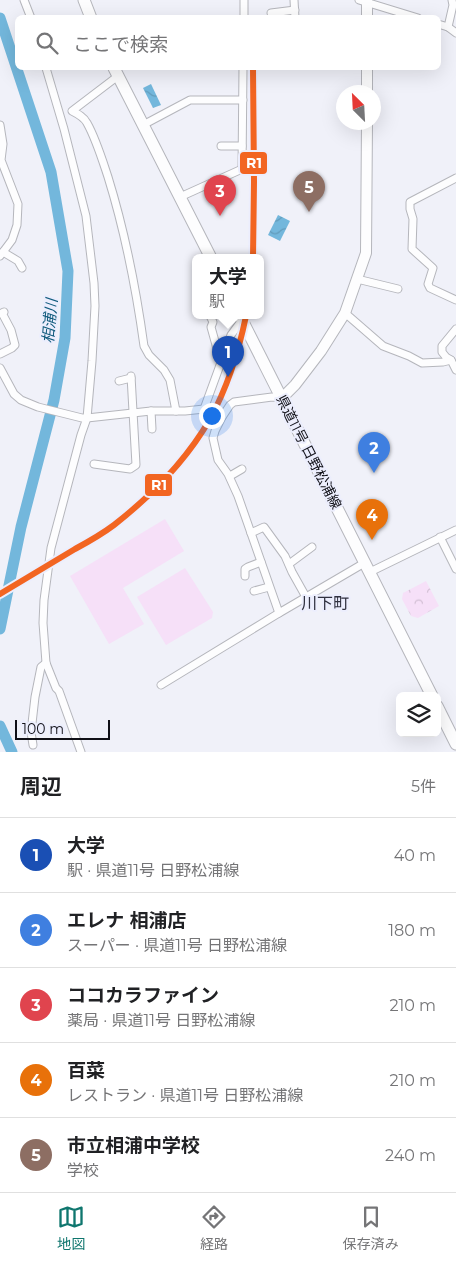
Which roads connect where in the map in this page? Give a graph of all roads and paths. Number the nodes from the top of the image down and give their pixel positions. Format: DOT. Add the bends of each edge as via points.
graph roads {
  1 [pos="24,0"];
  2 [pos="84,0"];
  3 [pos="244,0"];
  4 [pos="294,0"];
  5 [pos="452,0"];
  6 [pos="364,1"];
  7 [pos="271,13"];
  8 [pos="295,14"];
  9 [pos="30,15"];
  10 [pos="90,15"];
  11 [pos="244,15"];
  12 [pos="366,15"];
  13 [pos="408,15"];
  14 [pos="441,25"];
  15 [pos="448,26"];
  16 [pos="456,33"];
  17 [pos="47,70"];
  18 [pos="244,70"];
  19 [pos="367,70"];
  20 [pos="116,72"];
  21 [pos="366,85"];
  22 [pos="243,100"];
  23 [pos="58,106"];
  24 [pos="72,111"];
  25 [pos="0,125"];
  26 [pos="143,125"];
  27 [pos="366,130"];
  28 [pos="1,142"];
  29 [pos="221,146"];
  30 [pos="242,146"];
  31 [pos="456,178"];
  32 [pos="180,197"];
  33 [pos="2,251"];
  34 [pos="209,254"];
  35 [pos="22,268"];
  36 [pos="357,279"];
  37 [pos="398,289"];
  38 [pos="456,300"];
  39 [pos="4,312"];
  40 [pos="344,314"];
  41 [pos="212,319"];
  42 [pos="240,319"];
  43 [pos="242,319"];
  44 [pos="456,329"];
  45 [pos="0,354"];
  46 [pos="451,360"];
  47 [pos="221,363"];
  48 [pos="0,368"];
  49 [pos="456,370"];
  50 [pos="119,381"];
  51 [pos="282,398"];
  52 [pos="204,409"];
  53 [pos="151,410"];
  54 [pos="176,410"];
  55 [pos="133,413"];
  56 [pos="222,417"];
  57 [pos="84,418"];
  58 [pos="152,429"];
  59 [pos="94,464"];
  60 [pos="242,470"];
  61 [pos="230,476"];
  62 [pos="456,530"];
  63 [pos="251,533"];
  64 [pos="440,537"];
  65 [pos="312,547"];
  66 [pos="261,562"];
  67 [pos="288,564"];
  68 [pos="368,567"];
  69 [pos="456,568"];
  70 [pos="245,576"];
  71 [pos="270,587"];
  72 [pos="254,591"];
  73 [pos="306,597"];
  74 [pos="279,613"];
  75 [pos="46,663"];
  76 [pos="161,685"];
  77 [pos="430,692"];
  78 [pos="441,714"];
  79 [pos="456,744"];
  80 [pos="33,745"];
  81 [pos="81,752"];
  1 -- 9 [label="street"];
  2 -- 10 [label="main road"];
  3 -- 11 [label="street"];
  4 -- 8 [label="street"];
  5 -- 15 [label="street"];
  6 -- 12 [label="street"];
  6 -- 13 [label="street"];
  7 -- 8 [label="street"];
  14 -- 15 [label="street"];
  15 -- 16 [label="street"];
  17 -- 23 [label="street"];
  18 -- 22 [label="street"];
  19 -- 21 [label="street"];
  20 -- 24 [label="street"];
  20 -- 26 [label="main road"];
  22 -- 26 [label="street" via="190,100"];
  22 -- 30 [label="street"];
  23 -- 24 [label="street"];
  23 -- 57 [label="street" via="86,216 94,283 93,343"];
  24 -- 54 [label="street" via="87,122 101,155 130,259 144,346 170,380"];
  25 -- 28 [label="street"];
  26 -- 32 [label="main road"];
  27 -- 36 [label="street" via="366,253"];
  28 -- 33 [label="street" via="1,160 18,204 12,240"];
  29 -- 30 [label="street"];
  30 -- 32 [label="street" via="242,169"];
  31 -- 38 [label="street" via="410,202 412,249 432,268 428,284"];
  32 -- 34 [label="main road"];
  33 -- 35 [label="street" via="20,258"];
  36 -- 37 [label="street"];
  36 -- 40 [label="street"];
  39 -- 45 [label="street" via="14,345"];
  40 -- 46 [label="street" via="383,346 422,363"];
  40 -- 51 [label="street" via="321,351"];
  41 -- 47 [label="street"];
  42 -- 47 [label="street"];
  43 -- 51 [label="main road, 県道11号 日野松浦線"];
  44 -- 46 [label="street" via="442,346 442,352"];
  46 -- 49 [label="street"];
  47 -- 52 [label="street"];
  48 -- 57 [label="street" via="14,394 21,400"];
  50 -- 55 [label="street" via="131,377"];
  51 -- 56 [label="street" via="234,402"];
  51 -- 68 [label="main road, 県道11号 日野松浦線"];
  52 -- 54 [label="street"];
  52 -- 56 [label="street"];
  53 -- 54 [label="street"];
  53 -- 55 [label="street"];
  53 -- 58 [label="street"];
  55 -- 57 [label="street"];
  55 -- 59 [label="street" via="136,465 130,469"];
  56 -- 61 [label="street" via="213,438 218,460"];
  57 -- 75 [label="street" via="51,548 44,600"];
  60 -- 61 [label="street"];
  61 -- 63 [label="street"];
  62 -- 64 [label="street"];
  63 -- 66 [label="street"];
  63 -- 67 [label="street" via="264,526"];
  64 -- 68 [label="street"];
  64 -- 69 [label="street"];
  65 -- 67 [label="street"];
  66 -- 70 [label="street" via="245,569"];
  66 -- 71 [label="street"];
  67 -- 73 [label="street"];
  68 -- 73 [label="street"];
  68 -- 77 [label="main road, 県道11号 日野松浦線"];
  71 -- 72 [label="street"];
  71 -- 74 [label="street"];
  73 -- 74 [label="street"];
  74 -- 76 [label="street"];
  75 -- 80 [label="street" via="40,667 35,697 31,732"];
  75 -- 81 [label="street"];
  78 -- 79 [label="main road"];
}
